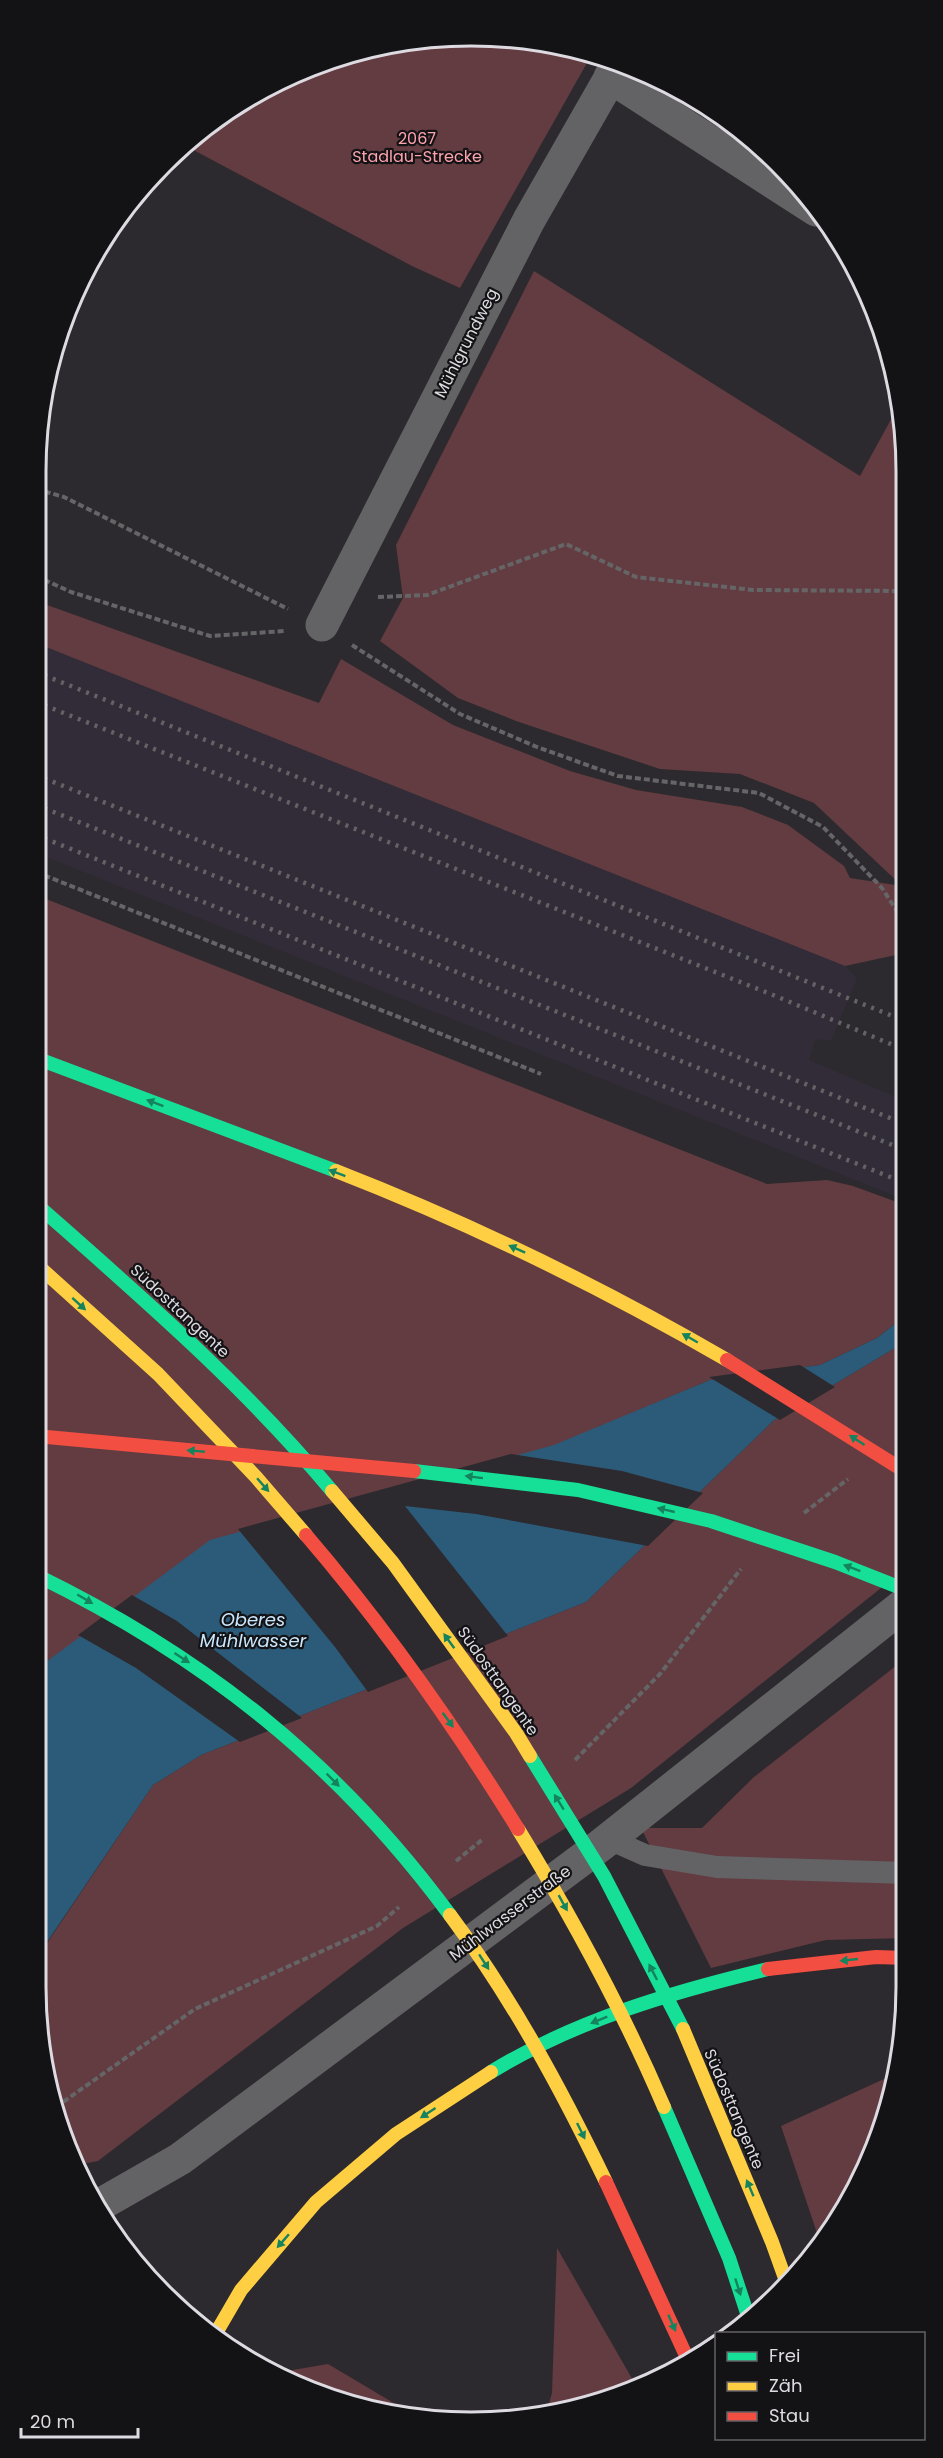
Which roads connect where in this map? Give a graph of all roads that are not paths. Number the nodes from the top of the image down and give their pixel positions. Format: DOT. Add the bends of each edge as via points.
graph roads {
  1 [pos="614,71"];
  2 [pos="615,72"];
  3 [pos="794,195"];
  4 [pos="329,612"];
  5 [pos="46,1062"];
  6 [pos="46,1212"];
  7 [pos="46,1273"];
  8 [pos="46,1437"];
  9 [pos="896,1465"];
  10 [pos="46,1580"];
  11 [pos="896,1586"];
  12 [pos="896,1611"];
  13 [pos="609,1839"];
  14 [pos="896,1874"];
  15 [pos="896,1958"];
  16 [pos="105,2202"];
  17 [pos="784,2275"];
  18 [pos="746,2311"];
  19 [pos="219,2328"];
  20 [pos="685,2354"];
  1 -- 4 [label="street, Mühlgrundweg" via="529,220"];
  2 -- 3 [label="street"];
  9 -- 5 [label="highway, one-way" via="783,1392 655,1318 545,1261 392,1194"];
  17 -- 6 [label="highway, Südosttangente, one-way" via="686,2035 604,1876 516,1733 393,1563 295,1446 189,1339"];
  7 -- 18 [label="highway, one-way" via="158,1374 256,1477 357,1593 475,1759 561,1899 636,2044 729,2258"];
  11 -- 8 [label="highway, one-way" via="711,1521 578,1490"];
  10 -- 20 [label="highway, one-way" via="132,1626 256,1712 311,1757 368,1814 424,1879 520,2019 578,2124"];
  12 -- 13 [label="street, Mühlwasserstraße"];
  13 -- 14 [label="lane" via="645,1855 717,1868"];
  13 -- 16 [label="street, Mühlwasserstraße" via="180,2158"];
  15 -- 19 [label="highway, one-way" via="782,1966 713,1982 626,2009 566,2033 494,2070 396,2134 316,2202 241,2290"];
}
